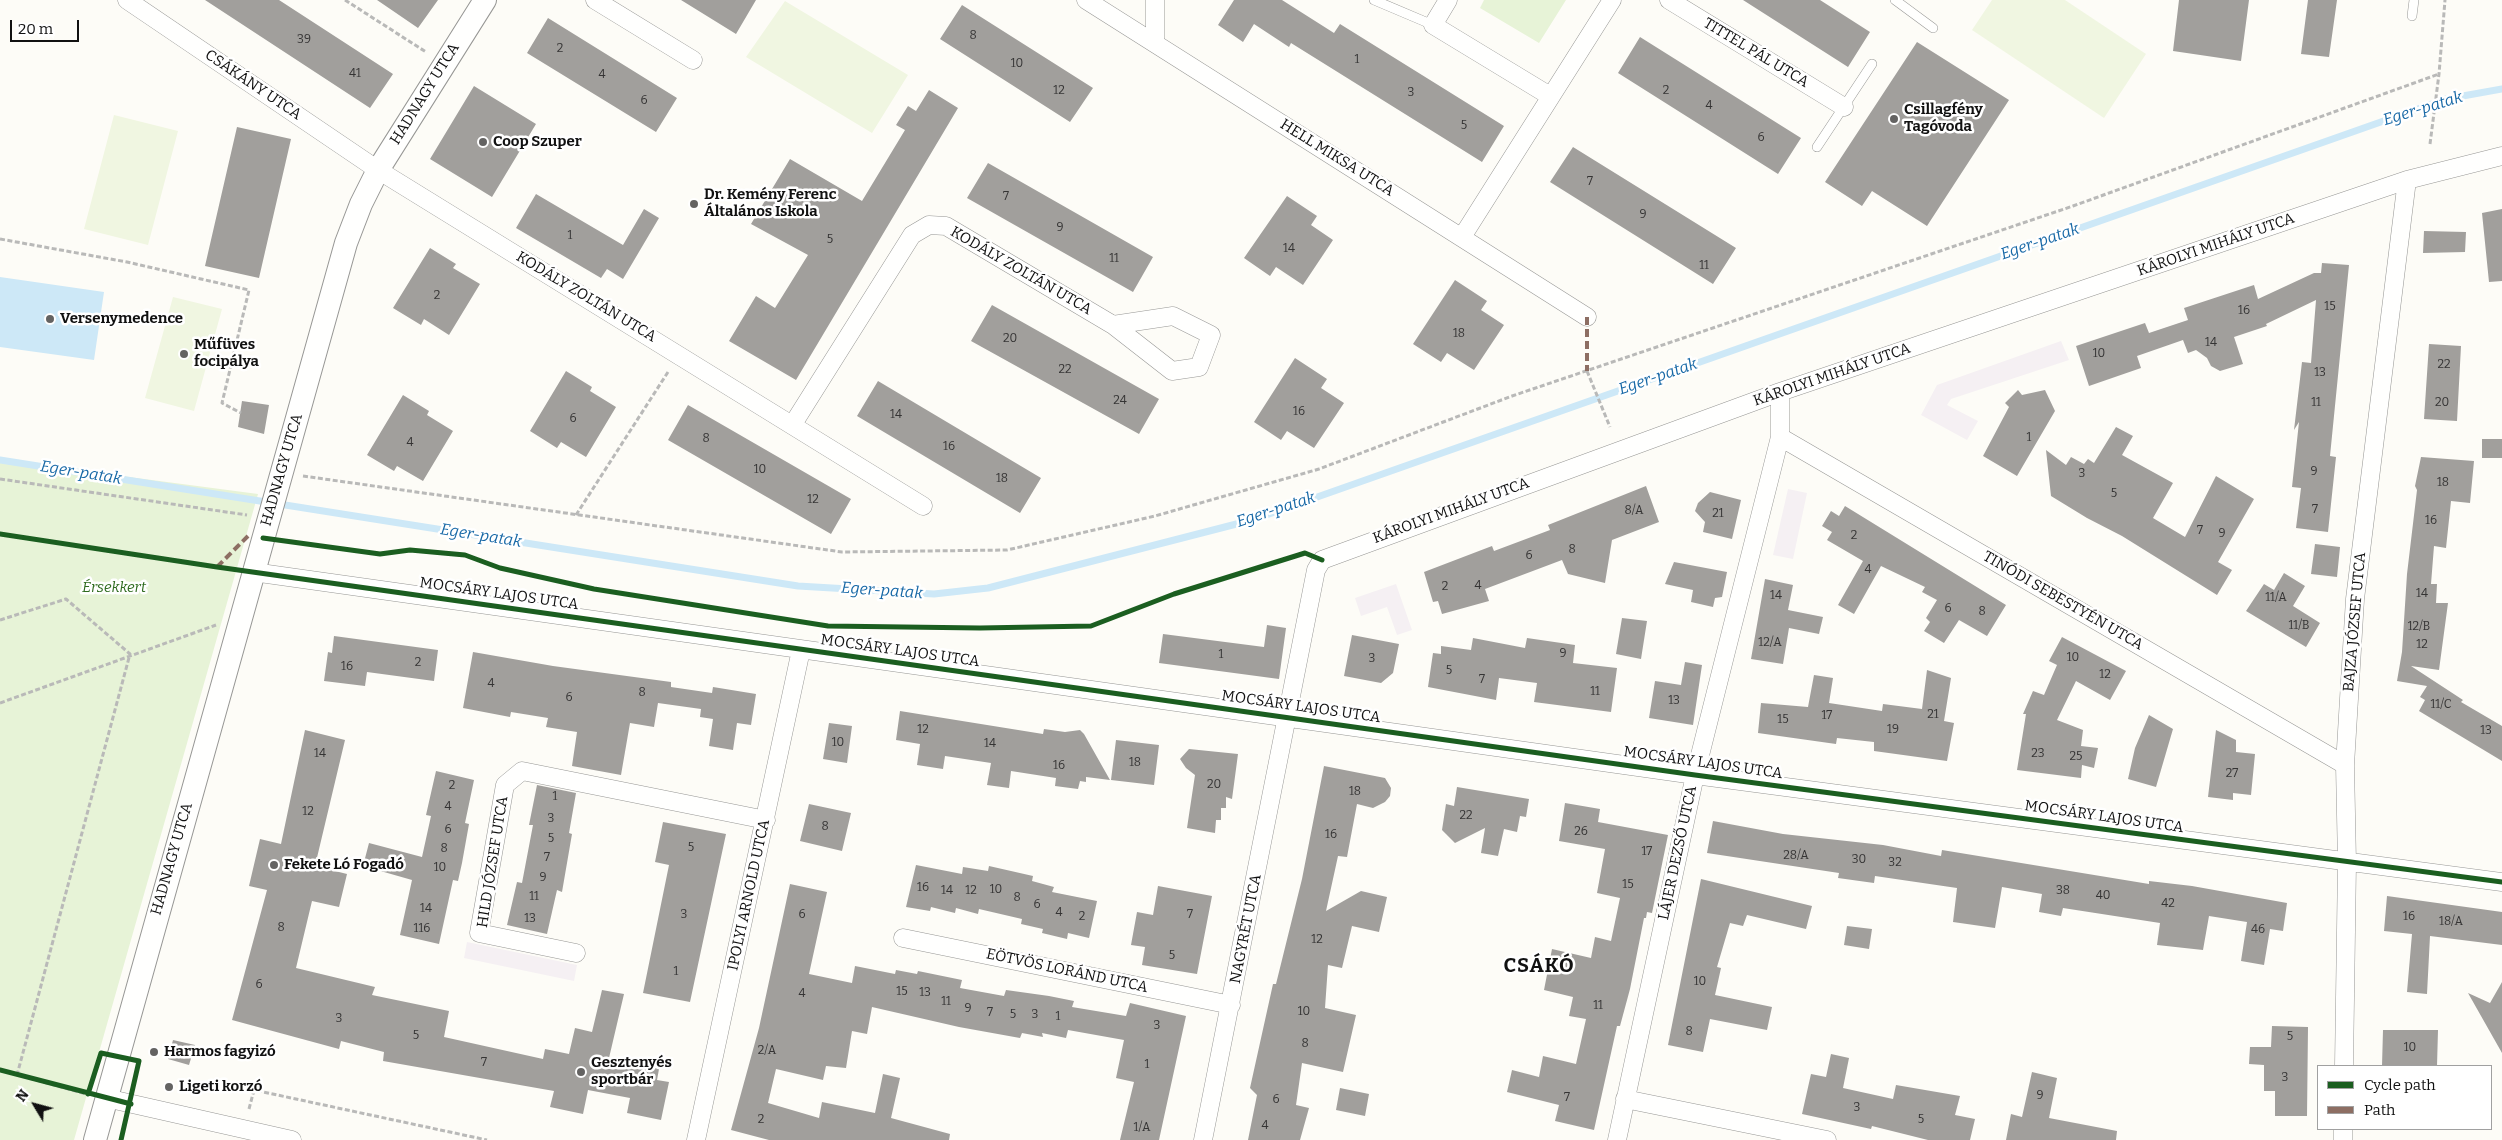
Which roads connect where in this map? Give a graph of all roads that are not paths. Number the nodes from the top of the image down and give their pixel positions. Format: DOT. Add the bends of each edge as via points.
graph roads {
  1 [pos="127,0"];
  2 [pos="485,0"];
  3 [pos="595,0"];
  4 [pos="1086,0"];
  5 [pos="1155,0"];
  6 [pos="1374,0"];
  7 [pos="1448,0"];
  8 [pos="1612,0"];
  9 [pos="1668,0"];
  10 [pos="1895,0"];
  11 [pos="2414,0"];
  12 [pos="2412,16"];
  13 [pos="1433,25"];
  14 [pos="1933,28"];
  15 [pos="1155,43"];
  16 [pos="693,60"];
  17 [pos="1872,64"];
  18 [pos="1550,96"];
  19 [pos="1844,107"];
  20 [pos="1817,147"];
  21 [pos="2502,156"];
  22 [pos="378,170"];
  23 [pos="2407,180"];
  24 [pos="1462,236"];
  25 [pos="1587,317"];
  26 [pos="1113,325"];
  27 [pos="1780,392"];
  28 [pos="793,424"];
  29 [pos="1780,437"];
  30 [pos="923,506"];
  31 [pos="253,572"];
  32 [pos="802,650"];
  33 [pos="1288,717"];
  34 [pos="2345,765"];
  35 [pos="1695,775"];
  36 [pos="766,820"];
  37 [pos="2347,862"];
  38 [pos="2502,882"];
  39 [pos="903,938"];
  40 [pos="576,953"];
  41 [pos="1231,1005"];
  42 [pos="2344,1065"];
  43 [pos="97,1096"];
  44 [pos="1626,1099"];
  45 [pos="95,1140"];
  46 [pos="292,1140"];
  47 [pos="696,1140"];
  48 [pos="1203,1140"];
  49 [pos="1617,1140"];
  50 [pos="1827,1140"];
  1 -- 22 [label="street, CSÁKÁNY UTCA"];
  2 -- 22 [label="street, HADNAGY UTCA"];
  3 -- 16 [label="street"];
  4 -- 15 [label="street, HELL MIKSA UTCA"];
  5 -- 15 [label="street"];
  6 -- 13 [label="lane"];
  7 -- 13 [label="street"];
  8 -- 18 [label="street"];
  9 -- 19 [label="street, TITTEL PÁL UTCA"];
  10 -- 14 [label="lane"];
  11 -- 12 [label="lane"];
  13 -- 18 [label="street"];
  15 -- 24 [label="street, HELL MIKSA UTCA"];
  17 -- 19 [label="lane"];
  18 -- 24 [label="street"];
  19 -- 20 [label="lane"];
  21 -- 23 [label="street, KÁROLYI MIHÁLY UTCA"];
  22 -- 28 [label="street, KODÁLY ZOLTÁN UTCA"];
  22 -- 31 [label="street, HADNAGY UTCA" via="346,242 281,473 260,517"];
  23 -- 27 [label="street, KÁROLYI MIHÁLY UTCA"];
  23 -- 34 [label="street, BAJZA JÓZSEF UTCA" via="2355,599"];
  24 -- 25 [label="street, HELL MIKSA UTCA"];
  26 -- 26 [label="street, KODÁLY ZOLTÁN UTCA" via="1172,371 1199,367 1211,335 1173,316"];
  26 -- 28 [label="street, KODÁLY ZOLTÁN UTCA" via="946,226 929,225 912,235"];
  27 -- 29 [label="street, LÁJER DEZSŐ UTCA"];
  27 -- 33 [label="street, KÁROLYI MIHÁLY UTCA" via="1366,541 1322,560 1316,570"];
  28 -- 30 [label="street, KODÁLY ZOLTÁN UTCA"];
  29 -- 34 [label="street, TINÓDI SEBESTYÉN UTCA"];
  29 -- 35 [label="street, LÁJER DEZSŐ UTCA"];
  31 -- 32 [label="street, MOCSÁRY LAJOS UTCA"];
  31 -- 43 [label="street, HADNAGY UTCA"];
  32 -- 33 [label="street, MOCSÁRY LAJOS UTCA"];
  32 -- 36 [label="street, IPOLYI ARNOLD UTCA"];
  33 -- 35 [label="street, MOCSÁRY LAJOS UTCA"];
  33 -- 41 [label="street, NAGYRÉT UTCA"];
  34 -- 37 [label="street, BAJZA JÓZSEF UTCA"];
  35 -- 37 [label="street, MOCSÁRY LAJOS UTCA"];
  35 -- 44 [label="street, LÁJER DEZSŐ UTCA"];
  36 -- 40 [label="street, HILD JÓZSEF UTCA" via="522,771 505,785 479,933"];
  36 -- 47 [label="street, IPOLYI ARNOLD UTCA"];
  37 -- 38 [label="street"];
  37 -- 42 [label="street, BAJZA JÓZSEF UTCA"];
  39 -- 41 [label="street, EÖTVÖS LORÁND UTCA"];
  41 -- 48 [label="street, NAGYRÉT UTCA"];
  43 -- 45 [label="street, HADNAGY UTCA"];
  43 -- 46 [label="street"];
  44 -- 49 [label="street, LÁJER DEZSŐ UTCA"];
  44 -- 50 [label="street"];
}
